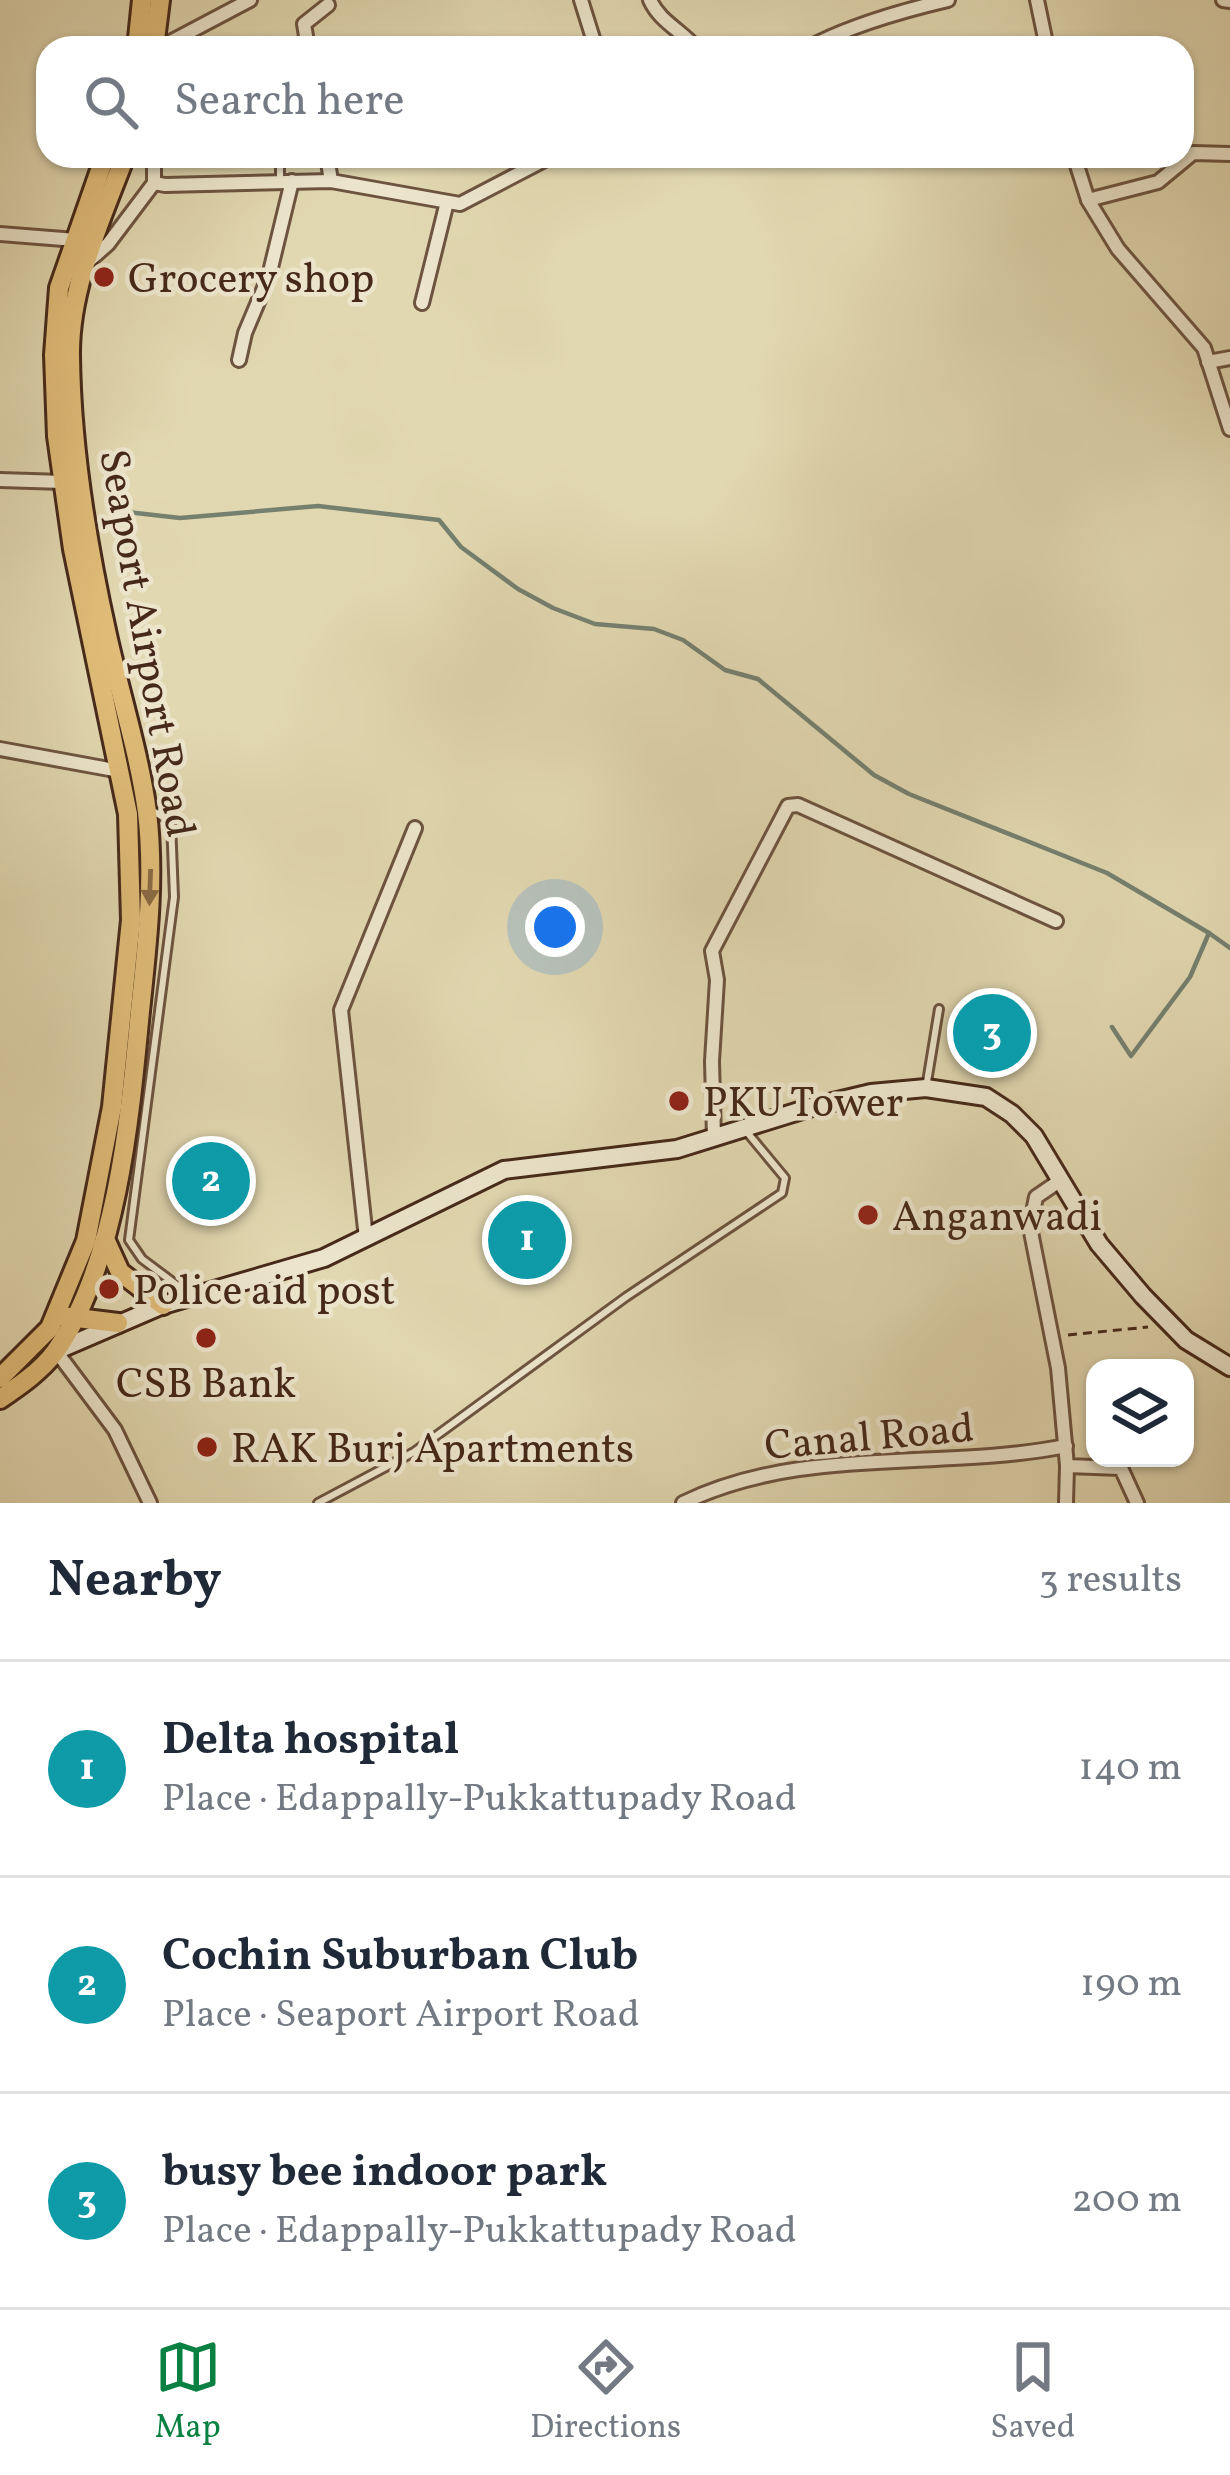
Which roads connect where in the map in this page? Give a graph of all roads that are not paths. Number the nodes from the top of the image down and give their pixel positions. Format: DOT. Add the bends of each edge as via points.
graph roads {
  1 [pos="142,0"];
  2 [pos="160,0"];
  3 [pos="250,0"];
  4 [pos="581,0"];
  5 [pos="650,0"];
  6 [pos="948,0"];
  7 [pos="1037,0"];
  8 [pos="328,5"];
  9 [pos="901,5"];
  10 [pos="138,36"];
  11 [pos="158,36"];
  12 [pos="180,36"];
  13 [pos="306,36"];
  14 [pos="592,36"];
  15 [pos="686,36"];
  16 [pos="830,36"];
  17 [pos="1044,36"];
  18 [pos="1194,153"];
  19 [pos="1230,154"];
  20 [pos="101,168"];
  21 [pos="121,168"];
  22 [pos="154,168"];
  23 [pos="283,168"];
  24 [pos="328,168"];
  25 [pos="531,168"];
  26 [pos="1078,168"];
  27 [pos="1174,168"];
  28 [pos="286,181"];
  29 [pos="331,182"];
  30 [pos="154,183"];
  31 [pos="1088,200"];
  32 [pos="447,202"];
  33 [pos="0,234"];
  34 [pos="76,240"];
  35 [pos="86,263"];
  36 [pos="422,303"];
  37 [pos="1230,358"];
  38 [pos="239,360"];
  39 [pos="1208,362"];
  40 [pos="1230,429"];
  41 [pos="0,480"];
  42 [pos="62,482"];
  43 [pos="0,749"];
  44 [pos="120,772"];
  45 [pos="146,808"];
  46 [pos="415,827"];
  47 [pos="1056,921"];
  48 [pos="939,1009"];
  49 [pos="926,1088"];
  50 [pos="744,1128"];
  51 [pos="714,1138"];
  52 [pos="1058,1182"];
  53 [pos="367,1238"];
  54 [pos="105,1239"];
  55 [pos="194,1298"];
  56 [pos="164,1305"];
  57 [pos="65,1316"];
  58 [pos="118,1323"];
  59 [pos="48,1346"];
  60 [pos="1230,1367"];
  61 [pos="0,1378"];
  62 [pos="0,1400"];
  63 [pos="1066,1446"];
  64 [pos="1067,1466"];
  65 [pos="150,1503"];
  66 [pos="318,1503"];
  67 [pos="683,1503"];
  68 [pos="1066,1503"];
  69 [pos="1137,1503"];
  1 -- 10 [label="main road"];
  2 -- 11 [label="main road"];
  3 -- 12 [label="street"];
  4 -- 14 [label="street"];
  5 -- 15 [label="street" via="657,16"];
  6 -- 9 [label="street"];
  7 -- 17 [label="street"];
  8 -- 13 [label="street" via="304,24"];
  9 -- 16 [label="street"];
  18 -- 19 [label="street"];
  20 -- 34 [label="main road, Seaport Airport Road"];
  21 -- 35 [label="main road, Seaport Airport Road"];
  22 -- 30 [label="street"];
  23 -- 28 [label="lane"];
  24 -- 29 [label="street"];
  25 -- 32 [label="street" via="478,198"];
  26 -- 31 [label="street"];
  27 -- 31 [label="street" via="1158,182"];
  28 -- 29 [label="street"];
  28 -- 30 [label="street"];
  28 -- 38 [label="street" via="269,276"];
  29 -- 32 [label="street"];
  30 -- 35 [label="street"];
  31 -- 39 [label="street"];
  32 -- 36 [label="street"];
  33 -- 34 [label="street"];
  34 -- 42 [label="main road, Seaport Airport Road" via="59,288 54,355"];
  35 -- 45 [label="main road, Seaport Airport Road" via="71,322 75,437 106,631"];
  37 -- 39 [label="street"];
  39 -- 40 [label="street"];
  41 -- 42 [label="street"];
  42 -- 44 [label="main road, Seaport Airport Road"];
  43 -- 44 [label="street"];
  44 -- 57 [label="main road, Seaport Airport Road" via="131,920 120,1040 99,1187"];
  45 -- 54 [label="main road, Seaport Airport Road, one-way" via="147,942"];
  45 -- 55 [label="lane" via="171,822 174,897 130,1240 142,1259"];
  46 -- 53 [label="street" via="341,1010"];
  47 -- 51 [label="street" via="788,806 712,951"];
  48 -- 49 [label="lane"];
  49 -- 50 [label="main road" via="871,1093"];
  49 -- 52 [label="main road" via="986,1097 1012,1114"];
  50 -- 51 [label="main road"];
  50 -- 66 [label="lane" via="785,1178 782,1193 413,1452"];
  51 -- 53 [label="main road" via="505,1170"];
  52 -- 60 [label="main road" via="1167,1321"];
  52 -- 63 [label="street" via="1036,1197 1030,1227"];
  53 -- 55 [label="main road"];
  54 -- 56 [label="main road" via="119,1272"];
  54 -- 57 [label="main road, Seaport Airport Road"];
  55 -- 56 [label="main road"];
  56 -- 58 [label="main road"];
  57 -- 58 [label="main road"];
  57 -- 59 [label="main road, Seaport Airport Road"];
  58 -- 59 [label="main road"];
  59 -- 61 [label="main road, Seaport Airport Road"];
  59 -- 62 [label="main road, Seaport Airport Road"];
  59 -- 65 [label="street" via="116,1430"];
  63 -- 64 [label="street"];
  63 -- 67 [label="street, Canal Road" via="825,1465 754,1477"];
  64 -- 68 [label="street"];
  64 -- 69 [label="street" via="1121,1468"];
}
